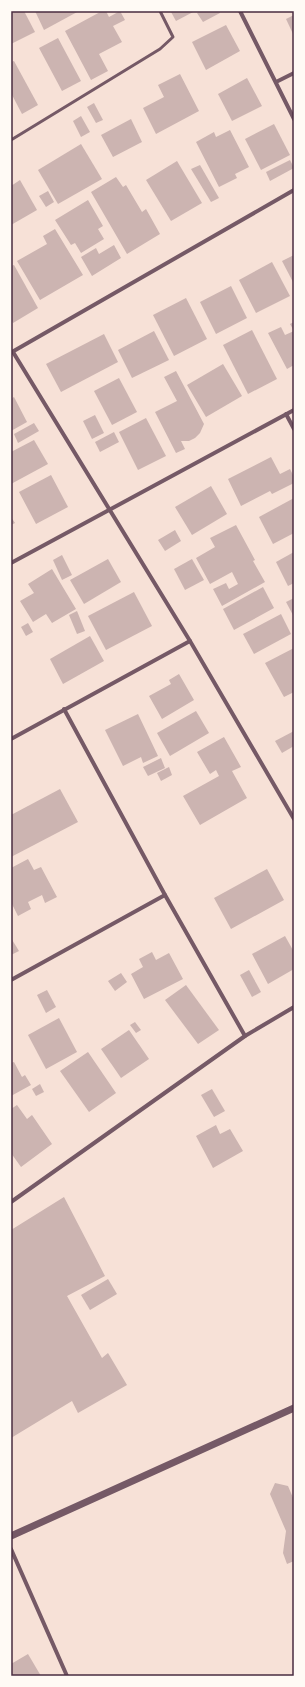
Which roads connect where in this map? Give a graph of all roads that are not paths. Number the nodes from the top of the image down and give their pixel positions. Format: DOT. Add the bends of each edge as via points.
graph roads {
  1 [pos="160,11"];
  2 [pos="240,11"];
  3 [pos="294,73"];
  4 [pos="276,82"];
  5 [pos="294,120"];
  6 [pos="11,140"];
  7 [pos="294,190"];
  8 [pos="12,352"];
  9 [pos="294,410"];
  10 [pos="286,414"];
  11 [pos="294,428"];
  12 [pos="110,509"];
  13 [pos="11,563"];
  14 [pos="190,641"];
  15 [pos="64,709"];
  16 [pos="11,739"];
  17 [pos="294,819"];
  18 [pos="165,895"];
  19 [pos="11,980"];
  20 [pos="294,1007"];
  21 [pos="245,1036"];
  22 [pos="11,1202"];
  23 [pos="294,1408"];
  24 [pos="11,1536"];
  25 [pos="11,1549"];
  26 [pos="67,1676"];
  1 -- 6 [label="lane" via="173,38 160,49"];
  2 -- 4 [label="street"];
  3 -- 4 [label="street"];
  4 -- 5 [label="street"];
  7 -- 8 [label="street"];
  8 -- 12 [label="street"];
  9 -- 10 [label="street"];
  10 -- 11 [label="street"];
  10 -- 12 [label="street"];
  12 -- 13 [label="street"];
  12 -- 14 [label="street"];
  14 -- 15 [label="street"];
  14 -- 17 [label="street"];
  15 -- 16 [label="street"];
  15 -- 18 [label="street"];
  18 -- 19 [label="street"];
  18 -- 21 [label="street"];
  20 -- 21 [label="street"];
  21 -- 22 [label="street"];
  23 -- 24 [label="street"];
  25 -- 26 [label="street"];
}
